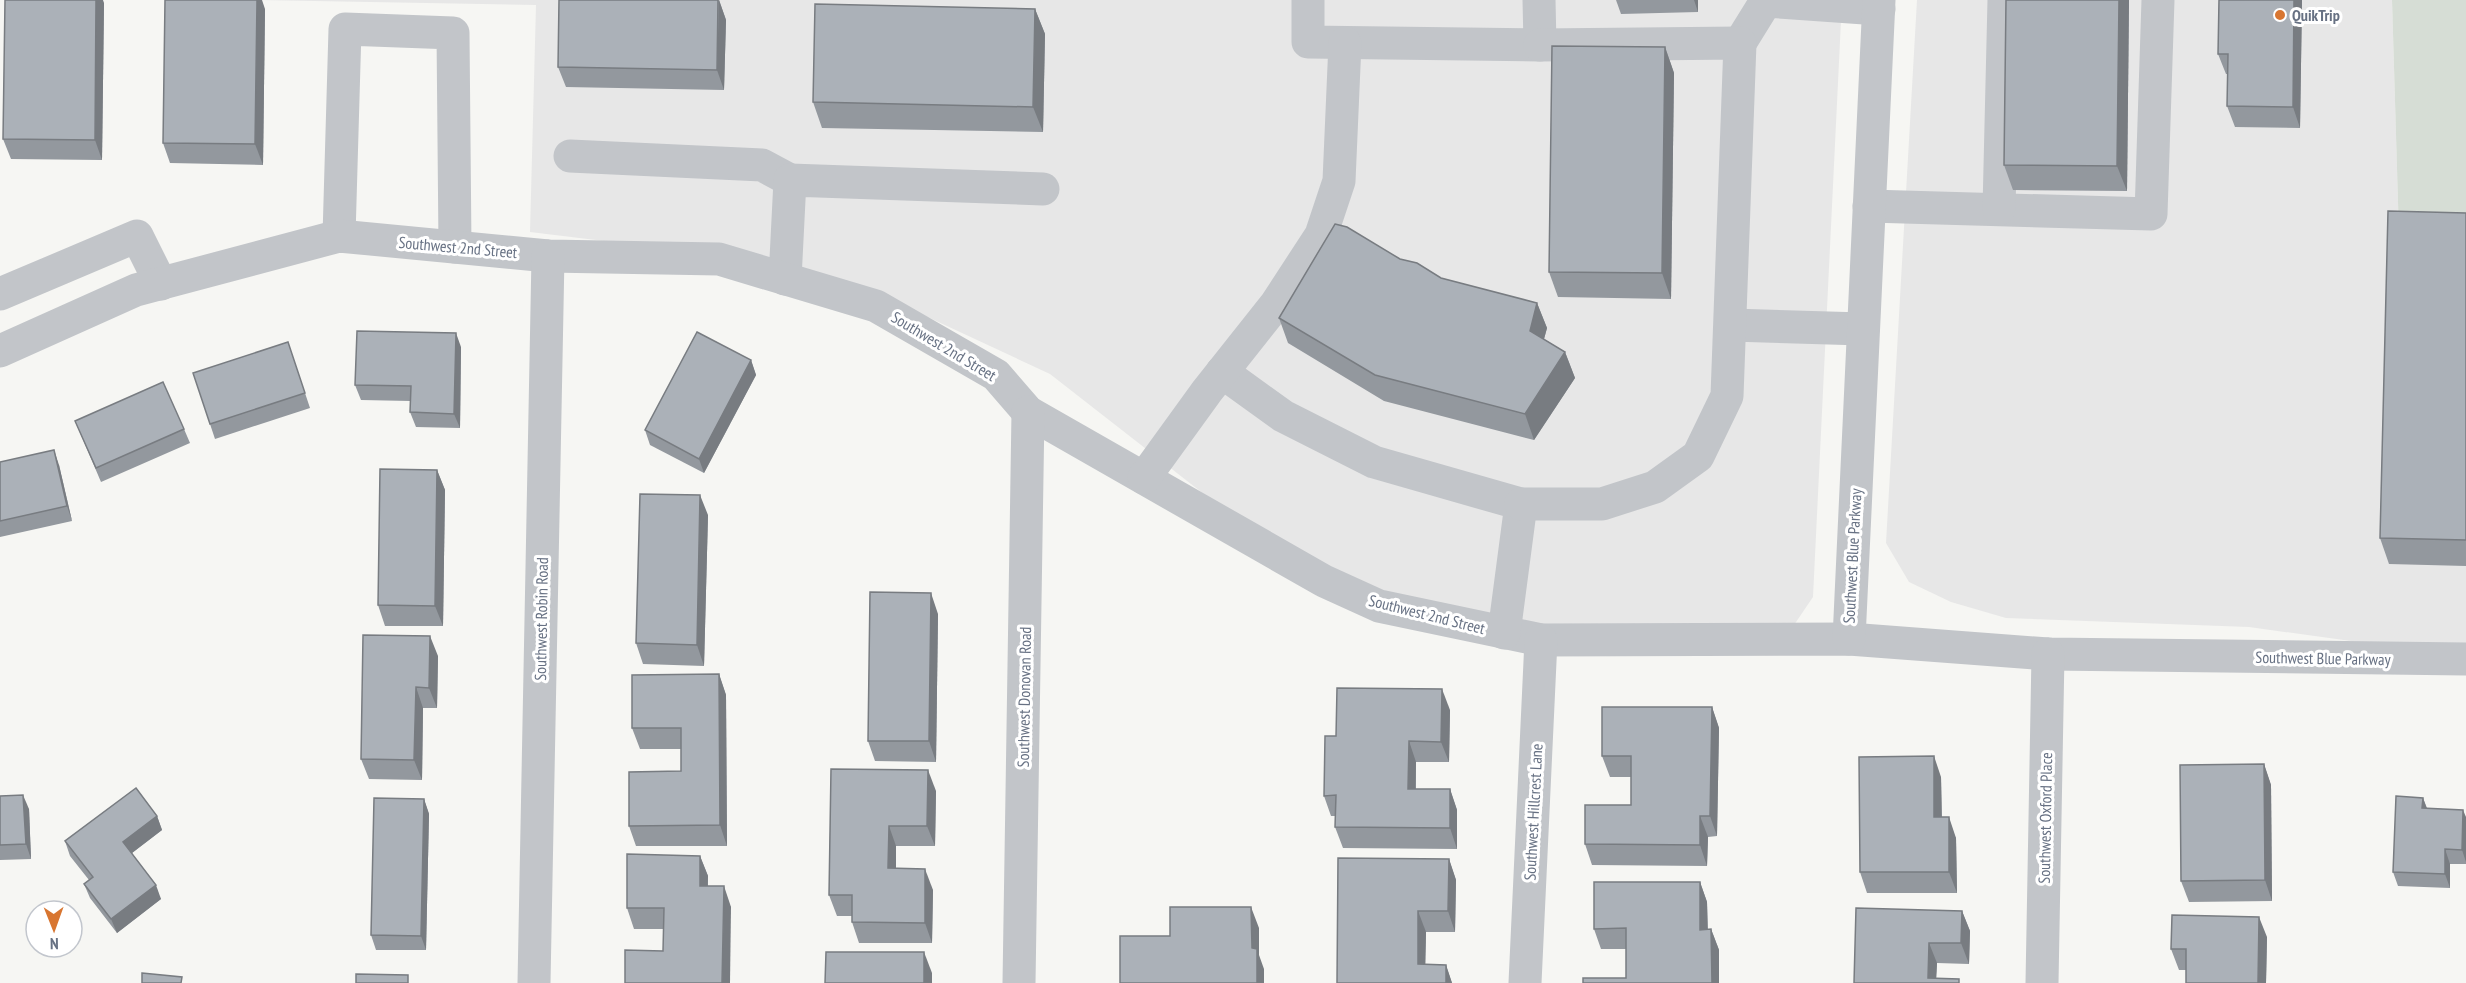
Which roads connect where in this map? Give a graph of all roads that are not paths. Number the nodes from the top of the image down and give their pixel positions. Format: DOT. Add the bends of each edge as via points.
graph roads {
  1 [pos="1308,0"];
  2 [pos="1539,0"];
  3 [pos="2004,0"];
  4 [pos="2158,0"];
  5 [pos="1766,1"];
  6 [pos="1879,4"];
  7 [pos="1346,43"];
  8 [pos="1740,43"];
  9 [pos="1539,45"];
  10 [pos="570,156"];
  11 [pos="789,180"];
  12 [pos="1043,189"];
  13 [pos="1869,206"];
  14 [pos="1999,209"];
  15 [pos="339,236"];
  16 [pos="454,247"];
  17 [pos="548,256"];
  18 [pos="785,279"];
  19 [pos="161,284"];
  20 [pos="0,294"];
  21 [pos="1731,324"];
  22 [pos="1863,329"];
  23 [pos="0,351"];
  24 [pos="1222,372"];
  25 [pos="1028,412"];
  26 [pos="1144,478"];
  27 [pos="1521,504"];
  28 [pos="1504,633"];
  29 [pos="1849,639"];
  30 [pos="1541,640"];
  31 [pos="2048,654"];
  32 [pos="2466,659"];
  33 [pos="534,983"];
  34 [pos="1019,983"];
  35 [pos="1525,983"];
  36 [pos="2042,983"];
  1 -- 7 [label="street" via="1308,42"];
  2 -- 9 [label="street"];
  3 -- 14 [label="street"];
  4 -- 14 [label="street" via="2151,214"];
  5 -- 6 [label="street"];
  5 -- 8 [label="street"];
  6 -- 13 [label="street, Southwest Blue Parkway"];
  7 -- 9 [label="street"];
  7 -- 24 [label="street" via="1339,181 1321,235 1276,304"];
  8 -- 9 [label="street"];
  8 -- 21 [label="street"];
  10 -- 11 [label="street" via="762,165"];
  11 -- 12 [label="street"];
  11 -- 18 [label="street"];
  13 -- 14 [label="street"];
  13 -- 22 [label="street, Southwest Blue Parkway"];
  15 -- 16 [label="street, Southwest 2nd Street"];
  15 -- 16 [label="street" via="345,29 453,33"];
  15 -- 19 [label="street, Southwest 2nd Street"];
  16 -- 17 [label="street, Southwest 2nd Street"];
  17 -- 18 [label="street, Southwest 2nd Street" via="718,259"];
  17 -- 33 [label="street, Southwest Robin Road"];
  18 -- 25 [label="street, Southwest 2nd Street" via="876,306 996,375"];
  19 -- 20 [label="street" via="137,236"];
  19 -- 23 [label="street, Southwest 2nd Street" via="136,290"];
  21 -- 22 [label="street"];
  21 -- 27 [label="street" via="1727,396 1698,456 1654,488 1602,504"];
  22 -- 29 [label="street, Southwest Blue Parkway"];
  24 -- 26 [label="street"];
  24 -- 27 [label="street" via="1283,416 1374,462"];
  25 -- 26 [label="street, Southwest 2nd Street"];
  25 -- 34 [label="street, Southwest Donovan Road"];
  26 -- 28 [label="street, Southwest 2nd Street" via="1324,581 1379,606"];
  27 -- 28 [label="street"];
  28 -- 30 [label="street, Southwest 2nd Street"];
  29 -- 30 [label="street, Southwest 2nd Street"];
  29 -- 31 [label="street, Southwest Blue Parkway"];
  30 -- 35 [label="street, Southwest Hillcrest Lane"];
  31 -- 32 [label="street, Southwest Blue Parkway"];
  31 -- 36 [label="street, Southwest Oxford Place"];
}
